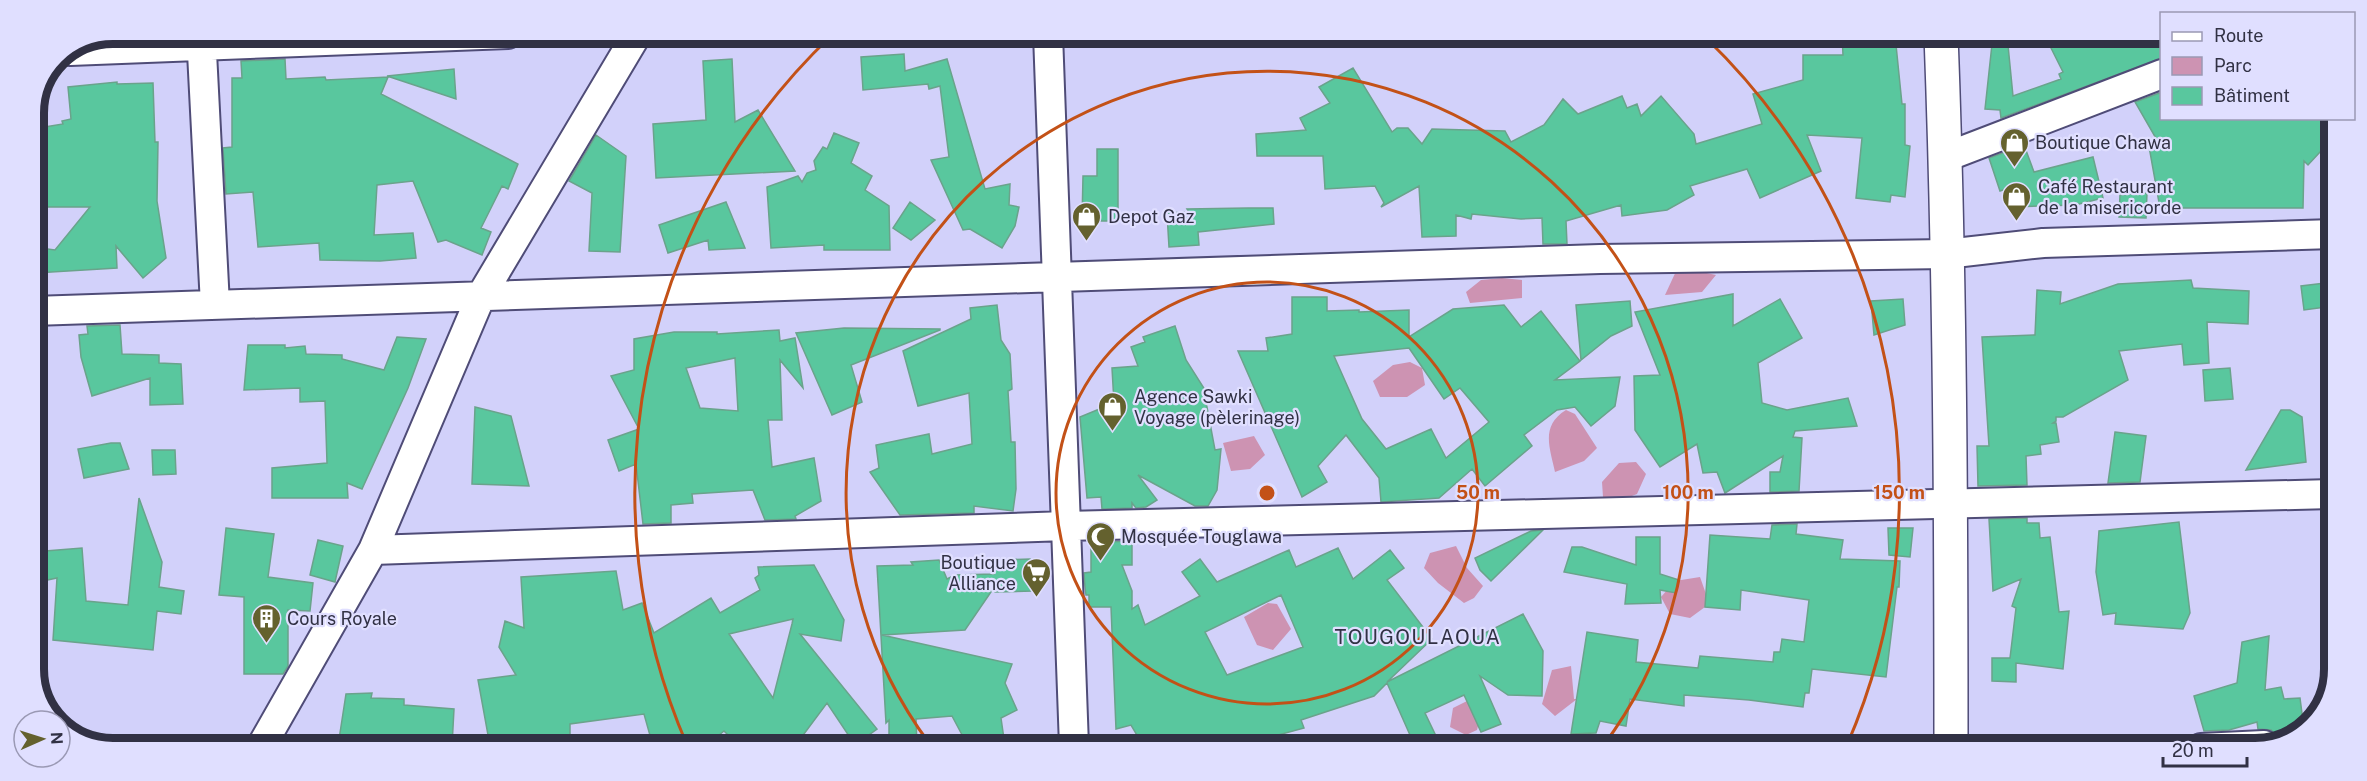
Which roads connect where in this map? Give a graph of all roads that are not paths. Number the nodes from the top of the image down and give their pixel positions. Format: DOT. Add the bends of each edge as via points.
graph roads {
  1 [pos="146,44"];
  2 [pos="201,44"];
  3 [pos="631,44"];
  4 [pos="1048,44"];
  5 [pos="1941,44"];
  6 [pos="85,50"];
  7 [pos="2160,75"];
  8 [pos="1946,157"];
  9 [pos="2323,234"];
  10 [pos="1946,254"];
  11 [pos="1057,277"];
  12 [pos="481,296"];
  13 [pos="215,305"];
  14 [pos="44,311"];
  15 [pos="2324,494"];
  16 [pos="1951,502"];
  17 [pos="1066,526"];
  18 [pos="373,550"];
  19 [pos="266,738"];
  20 [pos="1074,738"];
  21 [pos="1951,738"];
  1 -- 6 [label="street"];
  2 -- 13 [label="street"];
  3 -- 12 [label="street"];
  4 -- 11 [label="street"];
  5 -- 8 [label="main road"];
  7 -- 8 [label="street"];
  8 -- 10 [label="main road"];
  9 -- 10 [label="street" via="2043,243"];
  10 -- 11 [label="street" via="1600,258"];
  10 -- 16 [label="main road"];
  11 -- 12 [label="street"];
  11 -- 17 [label="street"];
  12 -- 13 [label="street"];
  12 -- 18 [label="street"];
  13 -- 14 [label="street"];
  15 -- 16 [label="street"];
  16 -- 17 [label="street"];
  16 -- 21 [label="main road"];
  17 -- 18 [label="street"];
  17 -- 20 [label="street"];
  18 -- 19 [label="street"];
}
